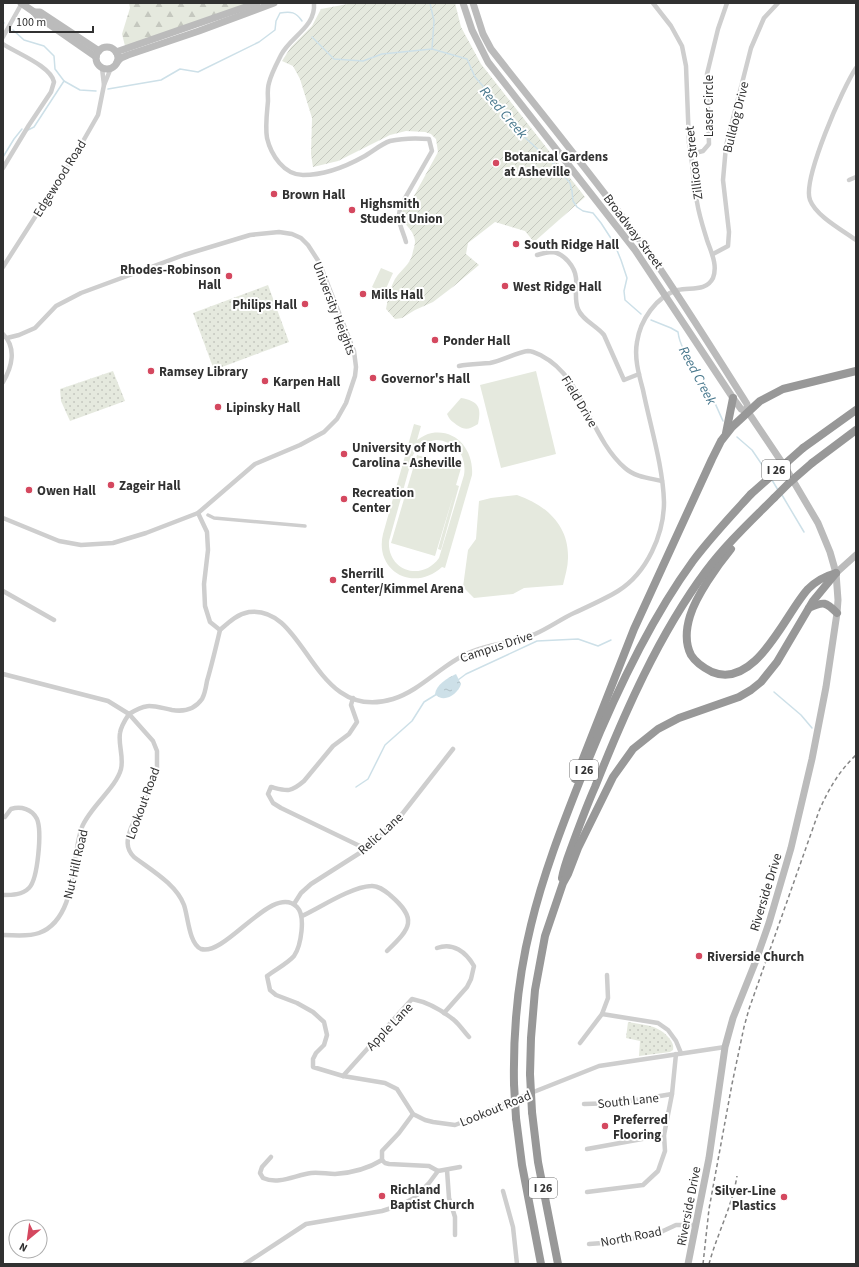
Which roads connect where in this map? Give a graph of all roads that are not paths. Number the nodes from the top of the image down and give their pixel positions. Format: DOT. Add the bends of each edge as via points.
graph roads {
  1 [pos="21,3"];
  2 [pos="257,3"];
  3 [pos="274,3"];
  4 [pos="314,3"];
  5 [pos="463,3"];
  6 [pos="473,3"];
  7 [pos="653,3"];
  8 [pos="727,3"];
  9 [pos="778,3"];
  10 [pos="3,37"];
  11 [pos="3,44"];
  12 [pos="116,52"];
  13 [pos="97,54"];
  14 [pos="117,62"];
  15 [pos="102,68"];
  16 [pos="111,68"];
  17 [pos="856,68"];
  18 [pos="104,85"];
  19 [pos="691,154"];
  20 [pos="3,168"];
  21 [pos="856,177"];
  22 [pos="849,180"];
  23 [pos="856,240"];
  24 [pos="406,242"];
  25 [pos="537,254"];
  26 [pos="713,254"];
  27 [pos="3,267"];
  28 [pos="674,291"];
  29 [pos="666,295"];
  30 [pos="5,336"];
  31 [pos="459,366"];
  32 [pos="856,371"];
  33 [pos="639,374"];
  34 [pos="3,382"];
  35 [pos="733,398"];
  36 [pos="856,410"];
  37 [pos="748,412"];
  38 [pos="856,430"];
  39 [pos="725,435"];
  40 [pos="662,481"];
  41 [pos="198,513"];
  42 [pos="208,515"];
  43 [pos="3,518"];
  44 [pos="305,526"];
  45 [pos="739,534"];
  46 [pos="856,555"];
  47 [pos="836,573"];
  48 [pos="3,591"];
  49 [pos="809,608"];
  50 [pos="837,613"];
  51 [pos="54,620"];
  52 [pos="220,630"];
  53 [pos="3,674"];
  54 [pos="353,698"];
  55 [pos="129,714"];
  56 [pos="453,749"];
  57 [pos="5,817"];
  58 [pos="557,842"];
  59 [pos="366,849"];
  60 [pos="563,883"];
  61 [pos="3,895"];
  62 [pos="294,904"];
  63 [pos="302,916"];
  64 [pos="3,935"];
  65 [pos="437,948"];
  66 [pos="387,951"];
  67 [pos="607,975"];
  68 [pos="444,1013"];
  69 [pos="602,1014"];
  70 [pos="469,1037"];
  71 [pos="580,1044"];
  72 [pos="725,1047"];
  73 [pos="679,1054"];
  74 [pos="343,1076"];
  75 [pos="672,1094"];
  76 [pos="584,1104"];
  77 [pos="413,1114"];
  78 [pos="664,1135"];
  79 [pos="587,1149"];
  80 [pos="271,1157"];
  81 [pos="382,1160"];
  82 [pos="460,1167"];
  83 [pos="447,1170"];
  84 [pos="438,1171"];
  85 [pos="503,1191"];
  86 [pos="587,1192"];
  87 [pos="696,1225"];
  88 [pos="455,1235"];
  89 [pos="589,1244"];
  90 [pos="245,1264"];
  91 [pos="517,1264"];
  92 [pos="541,1264"];
  93 [pos="558,1264"];
  94 [pos="688,1264"];
  1 -- 10 [label="street"];
  1 -- 13 [label="main road"];
  2 -- 12 [label="main road"];
  3 -- 14 [label="main road" via="128,55"];
  4 -- 24 [label="street" via="313,16 309,24 288,45 269,83 267,138 274,156 285,168 302,175 335,170 389,142 413,138 429,140 432,151 400,206 398,214"];
  5 -- 29 [label="main road, Broadway Street" via="472,30 488,62 635,250"];
  6 -- 28 [label="main road, Broadway Street" via="491,49 610,200"];
  7 -- 19 [label="street, Zillicoa Street" via="671,26 682,46 686,66"];
  8 -- 19 [label="street, Laser Circle" via="707,74 709,144 703,151"];
  9 -- 26 [label="street, Bulldog Drive" via="764,18 752,48 736,106 726,146 723,180 729,232 728,246"];
  11 -- 20 [label="street" via="44,68 54,78 51,92"];
  12 -- 13 [label="main road" via="107,47"];
  12 -- 14 [label="main road"];
  13 -- 15 [label="main road" via="98,64"];
  14 -- 16 [label="main road"];
  15 -- 16 [label="main road"];
  15 -- 18 [label="street, Edgewood Road"];
  16 -- 18 [label="street, Edgewood Road"];
  17 -- 23 [label="street" via="830,121 809,189 809,198 813,206"];
  18 -- 27 [label="street, Edgewood Road" via="98,115"];
  19 -- 26 [label="street, Zillicoa Street" via="696,202"];
  21 -- 22 [label="street"];
  25 -- 33 [label="street" via="552,252 567,260 576,276 578,309 604,335 624,380"];
  26 -- 28 [label="street, Zillicoa Street" via="714,272 709,284"];
  28 -- 29 [label="street, Zillicoa Street"];
  28 -- 37 [label="main road, Broadway Street" via="747,404"];
  29 -- 33 [label="street, Campus Drive" via="649,312 640,329 636,349"];
  29 -- 35 [label="main road, Broadway Street"];
  30 -- 34 [label="street" via="11,349 12,362"];
  30 -- 41 [label="street, University Heights" via="19,335 35,328 56,306 81,293 184,255 250,235 279,232 301,238 320,264 354,351 355,376 346,403 337,419 324,432 255,464"];
  31 -- 40 [label="street, Field Drive" via="489,363 528,351 552,361 564,373 591,421 614,457 625,469 636,476"];
  32 -- 37 [label="highway" via="783,389 760,401"];
  33 -- 40 [label="street, Campus Drive"];
  35 -- 37 [label="main road, Broadway Street"];
  35 -- 39 [label="highway"];
  36 -- 58 [label="highway, I 26, bridge" via="803,448 750,494 693,561 655,621 604,724"];
  37 -- 39 [label="highway"];
  37 -- 47 [label="main road, Broadway Street" via="818,523"];
  38 -- 45 [label="highway, I 26, bridge" via="789,482"];
  39 -- 58 [label="highway" via="631,636 556,830"];
  40 -- 54 [label="street, Campus Drive" via="664,502 657,543 650,557 621,590 535,634 473,651 454,660 396,698 377,702"];
  41 -- 43 [label="street, University Heights" via="113,543 81,545 59,541"];
  41 -- 52 [label="street" via="207,532 205,606 210,622"];
  42 -- 44 [label="street" via="214,518"];
  45 -- 47 [label="highway" via="701,593 688,624 687,643 692,657 711,671 730,674 749,667 760,656 808,589 823,577"];
  45 -- 60 [label="highway, I 26" via="706,571 676,616 655,655 606,760 571,849 562,877"];
  46 -- 47 [label="main road"];
  47 -- 49 [label="highway"];
  47 -- 50 [label="main road, Riverside Drive"];
  48 -- 51 [label="street"];
  49 -- 50 [label="highway" via="825,603"];
  49 -- 60 [label="highway" via="778,662 761,682 738,697 679,718 658,729 633,749 604,794"];
  50 -- 72 [label="main road, Riverside Drive" via="812,759 791,848 769,923 732,1018"];
  52 -- 54 [label="street, Campus Drive" via="237,616 248,612 264,612 279,619 331,685"];
  52 -- 55 [label="street" via="206,688 198,704 190,710 145,706"];
  53 -- 55 [label="street, Lookout Road" via="99,698"];
  54 -- 59 [label="street" via="351,705 357,722 349,734 333,746 298,786 291,791 271,787 268,794 273,803 281,808"];
  55 -- 62 [label="street, Lookout Road" via="153,741 158,760 154,778 131,828 127,847 134,857 166,882 180,898 194,944 203,949 213,948 270,907 282,902"];
  55 -- 64 [label="street, Nut Hill Road" via="120,732 122,762 119,774 82,827 66,904 55,921 45,930 32,934"];
  56 -- 59 [label="street, Relic Lane" via="399,818"];
  57 -- 61 [label="street" via="11,809 26,809 37,820 38,834 33,883 23,892"];
  58 -- 92 [label="highway, I 26, bridge" via="536,906 523,960 514,1048 516,1118 522,1165"];
  59 -- 62 [label="street, Relic Lane" via="311,884"];
  60 -- 93 [label="highway, I 26, bridge" via="539,963 530,1074 538,1162"];
  62 -- 63 [label="street"];
  63 -- 66 [label="street" via="358,888 373,885 397,901 408,918 404,934"];
  63 -- 74 [label="street" via="300,941 295,954 268,976 267,982 270,990 276,995 297,1003 324,1022 327,1035 324,1045 316,1053 313,1067"];
  65 -- 68 [label="street" via="456,948 469,957 474,966 467,986"];
  67 -- 69 [label="street" via="608,998"];
  68 -- 70 [label="street"];
  68 -- 74 [label="street, Apple Lane" via="412,999"];
  69 -- 71 [label="street"];
  69 -- 73 [label="street" via="658,1023 668,1030 676,1041"];
  72 -- 73 [label="street, Lookout Road"];
  72 -- 87 [label="main road, Riverside Drive" via="710,1158"];
  73 -- 75 [label="street"];
  73 -- 77 [label="street, Lookout Road" via="599,1066 455,1125 425,1120"];
  74 -- 77 [label="street" via="385,1083 397,1089"];
  75 -- 76 [label="street, South Lane" via="618,1103"];
  75 -- 78 [label="street"];
  77 -- 81 [label="street" via="382,1152"];
  78 -- 79 [label="street"];
  78 -- 86 [label="street" via="665,1151 658,1171 643,1185"];
  80 -- 81 [label="street" via="260,1173 263,1178 269,1180 293,1178 314,1172 345,1173"];
  81 -- 84 [label="street" via="389,1164 429,1166"];
  82 -- 83 [label="street"];
  83 -- 84 [label="street"];
  83 -- 88 [label="street" via="449,1198 455,1218"];
  84 -- 90 [label="street" via="414,1198 401,1205 382,1211 306,1224"];
  85 -- 91 [label="street" via="513,1227"];
  87 -- 89 [label="street, North Road" via="676,1225 648,1236"];
  87 -- 94 [label="main road, Riverside Drive"];
}
